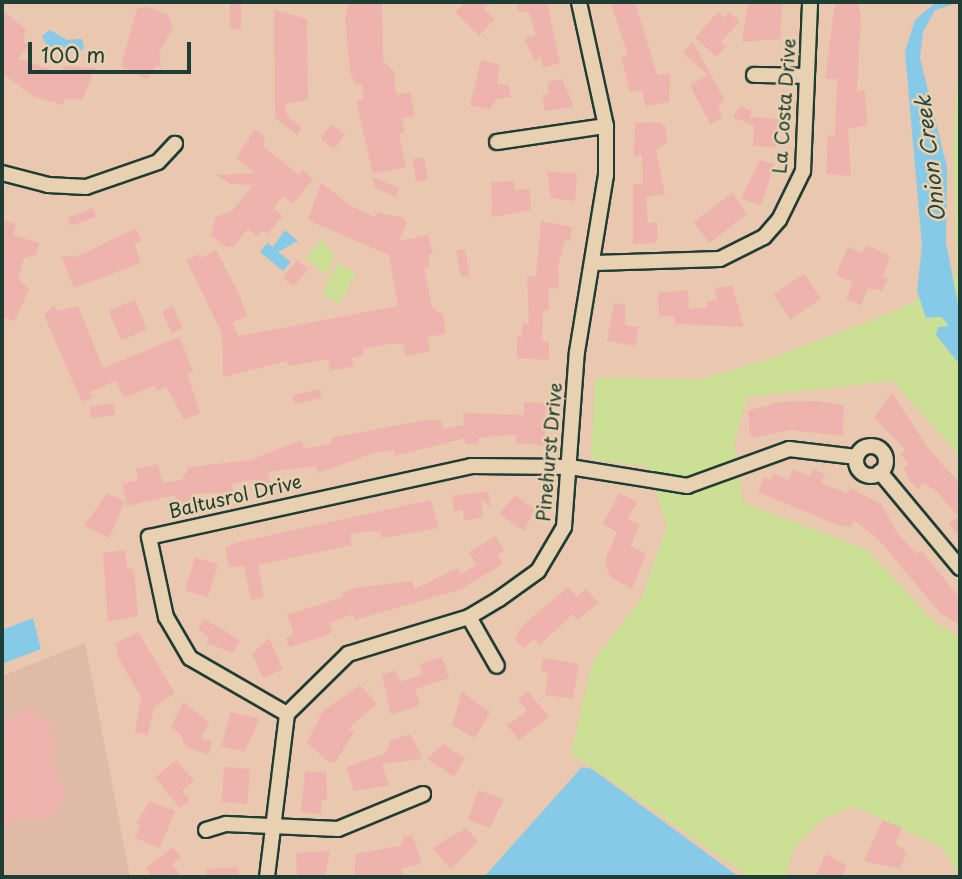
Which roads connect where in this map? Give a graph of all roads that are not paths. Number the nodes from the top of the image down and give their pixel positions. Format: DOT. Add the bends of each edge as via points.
graph roads {
  1 [pos="579,2"];
  2 [pos="810,2"];
  3 [pos="754,75"];
  4 [pos="805,76"];
  5 [pos="606,126"];
  6 [pos="496,142"];
  7 [pos="175,144"];
  8 [pos="2,173"];
  9 [pos="595,263"];
  10 [pos="857,457"];
  11 [pos="570,467"];
  12 [pos="880,472"];
  13 [pos="960,568"];
  14 [pos="469,617"];
  15 [pos="497,666"];
  16 [pos="287,714"];
  17 [pos="423,794"];
  18 [pos="206,830"];
  19 [pos="270,830"];
  20 [pos="267,877"];
  1 -- 5 [label="street, Pinehurst Drive"];
  2 -- 4 [label="street, La Costa Drive"];
  3 -- 4 [label="street"];
  4 -- 9 [label="street, La Costa Drive" via="803,171 791,204 764,237 698,263"];
  5 -- 6 [label="street"];
  5 -- 9 [label="street, Pinehurst Drive" via="606,175"];
  7 -- 8 [label="street" via="149,166 86,187 48,185"];
  9 -- 11 [label="street, Pinehurst Drive" via="577,352"];
  10 -- 11 [label="street" via="789,449 687,486"];
  10 -- 12 [label="street" via="863,473"];
  10 -- 12 [label="street" via="867,446 881,450 886,464"];
  11 -- 14 [label="street, Pinehurst Drive" via="564,527 553,551 538,571"];
  11 -- 16 [label="street, Baltusrol Drive" via="471,466 149,537 166,617 190,658"];
  12 -- 13 [label="street"];
  14 -- 15 [label="street"];
  14 -- 16 [label="street, Pinehurst Drive" via="348,654"];
  16 -- 19 [label="street"];
  17 -- 19 [label="street" via="338,829"];
  18 -- 19 [label="street" via="226,824"];
  19 -- 20 [label="street"];
}
